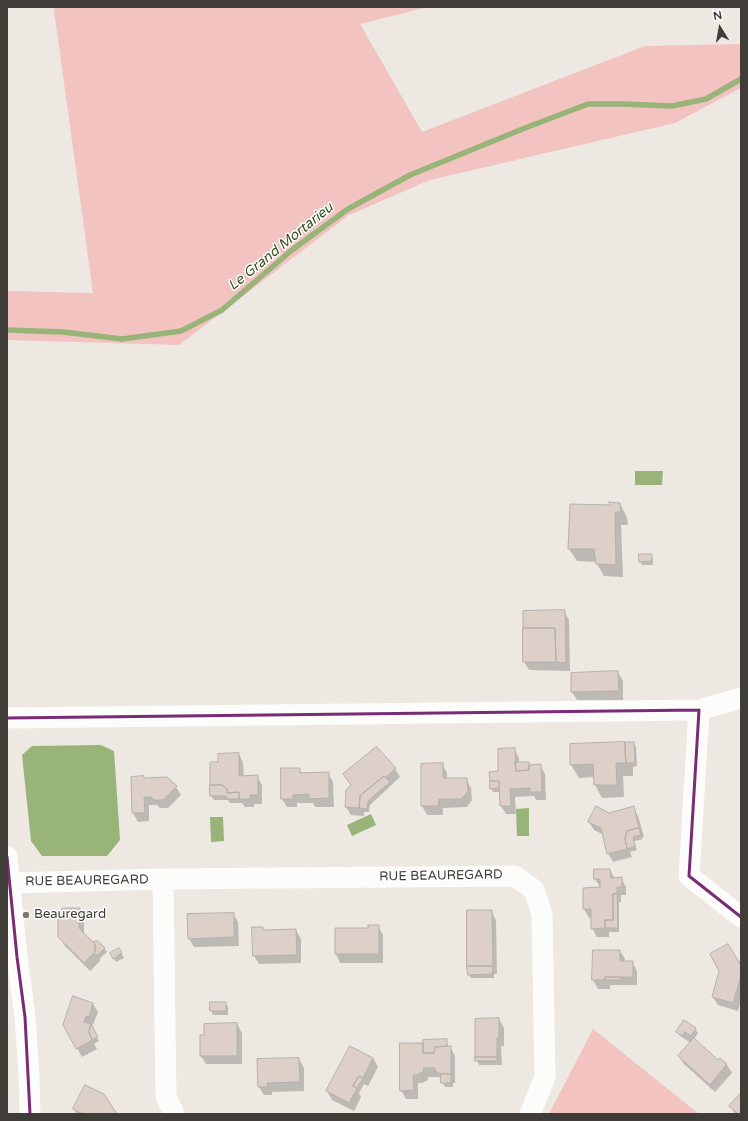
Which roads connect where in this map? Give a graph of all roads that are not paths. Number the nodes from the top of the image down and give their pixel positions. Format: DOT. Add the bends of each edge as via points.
graph roads {
  1 [pos="741,698"];
  2 [pos="699,710"];
  3 [pos="7,718"];
  4 [pos="7,857"];
  5 [pos="163,879"];
  6 [pos="10,883"];
  7 [pos="741,917"];
  8 [pos="12,956"];
  9 [pos="30,1114"];
  10 [pos="174,1114"];
  11 [pos="530,1114"];
  1 -- 2 [label="street"];
  2 -- 3 [label="street"];
  2 -- 7 [label="street" via="689,876"];
  4 -- 6 [label="street"];
  5 -- 6 [label="street, RUE BEAUREGARD"];
  5 -- 10 [label="street, RUE BEAUREGARD" via="166,1096"];
  5 -- 11 [label="street, RUE BEAUREGARD" via="515,876 534,890 542,914 545,1077"];
  6 -- 8 [label="street"];
  8 -- 9 [label="street" via="24,1017"];
}
